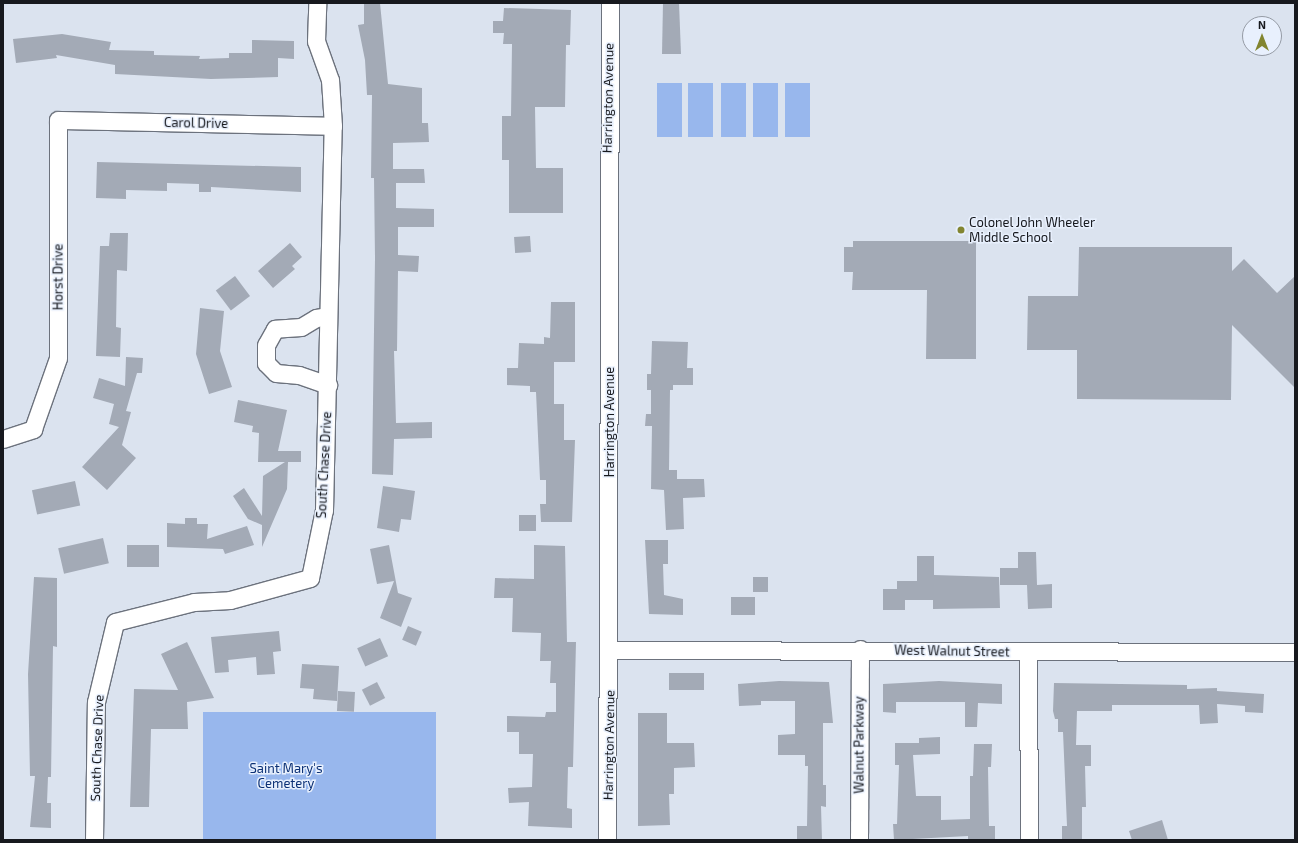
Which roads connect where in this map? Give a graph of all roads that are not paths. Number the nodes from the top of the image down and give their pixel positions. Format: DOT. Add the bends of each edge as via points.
graph roads {
  1 [pos="317,3"];
  2 [pos="610,3"];
  3 [pos="58,120"];
  4 [pos="333,126"];
  5 [pos="328,316"];
  6 [pos="328,385"];
  7 [pos="3,439"];
  8 [pos="860,649"];
  9 [pos="610,650"];
  10 [pos="1028,652"];
  11 [pos="1295,652"];
  12 [pos="94,840"];
  13 [pos="607,840"];
  14 [pos="859,840"];
  15 [pos="1029,840"];
  1 -- 4 [label="street, South Chase Drive" via="316,41 330,80"];
  2 -- 9 [label="street, Harrington Avenue"];
  3 -- 4 [label="street, Carol Drive"];
  3 -- 7 [label="street, Horst Drive" via="58,358 33,428"];
  4 -- 5 [label="street, South Chase Drive"];
  5 -- 6 [label="street, South Chase Drive"];
  5 -- 6 [label="street" via="316,318 301,326 275,328 266,345 266,363 276,373 299,375"];
  6 -- 12 [label="street, South Chase Drive" via="324,510 310,578 230,600 194,602 114,622 96,702"];
  8 -- 9 [label="street, West Walnut Street"];
  8 -- 10 [label="street, West Walnut Street"];
  8 -- 14 [label="street, Walnut Parkway"];
  9 -- 13 [label="street, Harrington Avenue"];
  10 -- 11 [label="street, West Walnut Street"];
  10 -- 15 [label="street"];
}
